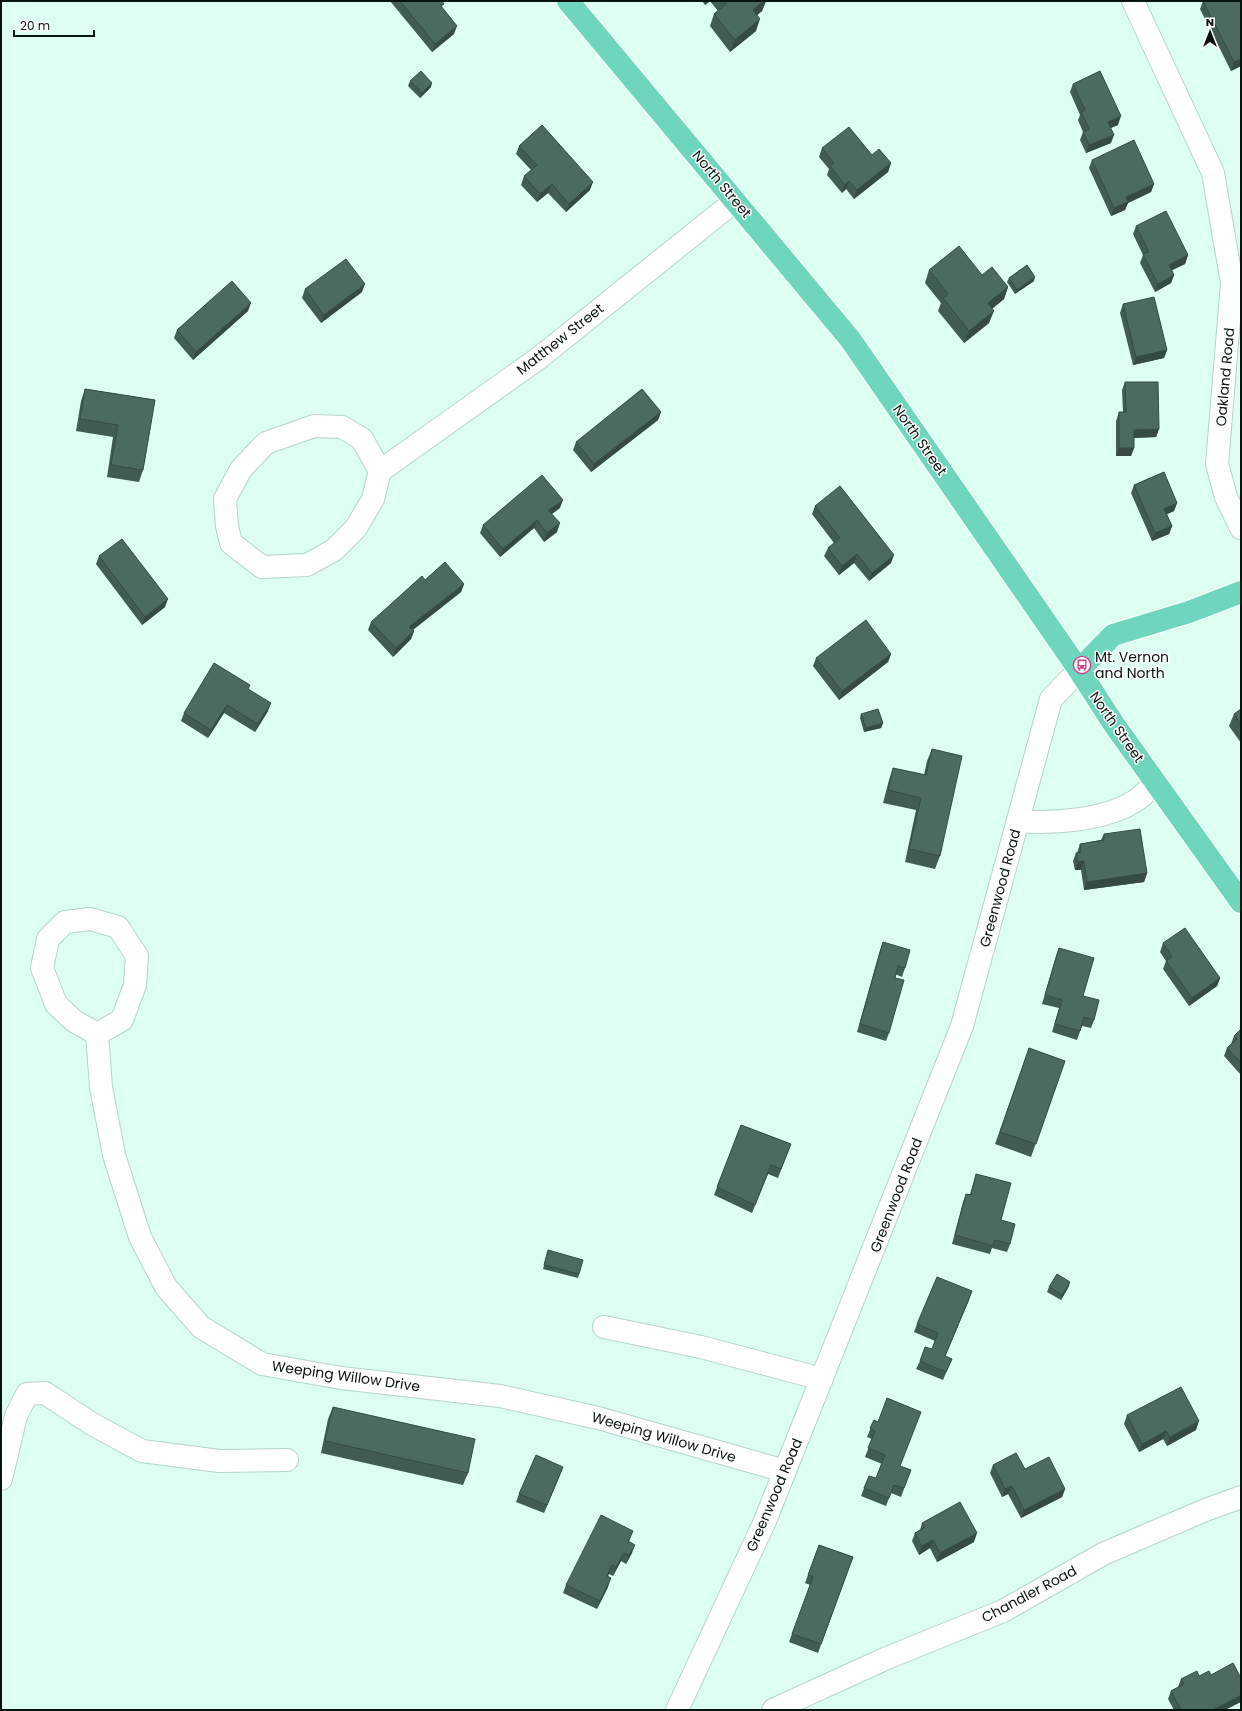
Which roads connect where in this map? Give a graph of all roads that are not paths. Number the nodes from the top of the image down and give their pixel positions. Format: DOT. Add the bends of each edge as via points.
graph roads {
  1 [pos="568,1"];
  2 [pos="1133,1"];
  3 [pos="735,200"];
  4 [pos="380,471"];
  5 [pos="1241,528"];
  6 [pos="1241,592"];
  7 [pos="1078,670"];
  8 [pos="1156,783"];
  9 [pos="1019,821"];
  10 [pos="1241,902"];
  11 [pos="97,1034"];
  12 [pos="604,1327"];
  13 [pos="822,1379"];
  14 [pos="287,1460"];
  15 [pos="785,1471"];
  16 [pos="1,1479"];
  17 [pos="1241,1496"];
  18 [pos="677,1710"];
  19 [pos="773,1710"];
  1 -- 3 [label="main road, North Street"];
  2 -- 5 [label="street, Oakland Road" via="1213,174 1232,284 1217,464 1226,497"];
  3 -- 4 [label="street, Matthew Street" via="539,358"];
  3 -- 7 [label="main road, North Street" via="850,339"];
  4 -- 4 [label="street" via="362,439 342,427 314,426 266,443 241,469 225,499 231,543 262,567 307,565 334,550 356,528 373,499"];
  6 -- 7 [label="main road" via="1189,612 1113,635"];
  7 -- 8 [label="main road, North Street"];
  7 -- 9 [label="street, Greenwood Road" via="1051,699"];
  8 -- 9 [label="street" via="1134,801 1106,813 1043,823"];
  8 -- 10 [label="main road, North Street"];
  9 -- 13 [label="street, Greenwood Road" via="962,1026"];
  11 -- 11 [label="street" via="74,1021 56,1004 42,968 48,939 65,922 90,919 118,927 137,956 135,984 122,1020"];
  11 -- 15 [label="street, Weeping Willow Drive" via="101,1087 114,1155 140,1237 166,1287 201,1328 262,1364 341,1378 500,1396 598,1418"];
  12 -- 13 [label="street" via="701,1347"];
  13 -- 15 [label="street, Greenwood Road"];
  14 -- 16 [label="street" via="219,1461 142,1451 92,1424 45,1393 27,1394 16,1416"];
  15 -- 18 [label="street, Greenwood Road" via="765,1521"];
  17 -- 19 [label="street, Chandler Road" via="1103,1554 1003,1611 887,1658"];
}
